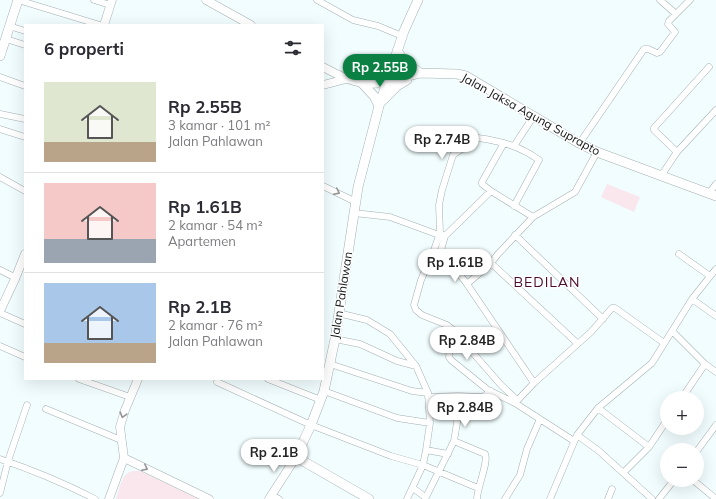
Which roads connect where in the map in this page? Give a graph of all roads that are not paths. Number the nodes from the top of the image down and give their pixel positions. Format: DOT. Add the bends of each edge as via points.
graph roads {
  1 [pos="18,0"];
  2 [pos="94,0"];
  3 [pos="206,0"];
  4 [pos="316,0"];
  5 [pos="418,0"];
  6 [pos="654,0"];
  7 [pos="660,0"];
  8 [pos="690,0"];
  9 [pos="111,2"];
  10 [pos="676,14"];
  11 [pos="97,24"];
  12 [pos="104,24"];
  13 [pos="249,24"];
  14 [pos="9,26"];
  15 [pos="24,30"];
  16 [pos="402,36"];
  17 [pos="6,40"];
  18 [pos="24,45"];
  19 [pos="397,51"];
  20 [pos="0,56"];
  21 [pos="324,67"];
  22 [pos="709,67"];
  23 [pos="420,72"];
  24 [pos="0,77"];
  25 [pos="346,79"];
  26 [pos="387,82"];
  27 [pos="362,83"];
  28 [pos="324,85"];
  29 [pos="24,86"];
  30 [pos="379,106"];
  31 [pos="716,110"];
  32 [pos="0,114"];
  33 [pos="533,117"];
  34 [pos="24,119"];
  35 [pos="0,129"];
  36 [pos="24,137"];
  37 [pos="504,142"];
  38 [pos="579,144"];
  39 [pos="514,146"];
  40 [pos="597,152"];
  41 [pos="677,152"];
  42 [pos="661,176"];
  43 [pos="0,177"];
  44 [pos="716,184"];
  45 [pos="324,186"];
  46 [pos="24,191"];
  47 [pos="490,191"];
  48 [pos="713,194"];
  49 [pos="356,202"];
  50 [pos="514,206"];
  51 [pos="354,213"];
  52 [pos="533,217"];
  53 [pos="441,235"];
  54 [pos="515,235"];
  55 [pos="679,254"];
  56 [pos="24,259"];
  57 [pos="491,263"];
  58 [pos="716,269"];
  59 [pos="0,270"];
  60 [pos="22,270"];
  61 [pos="710,276"];
  62 [pos="16,278"];
  63 [pos="467,284"];
  64 [pos="3,296"];
  65 [pos="692,299"];
  66 [pos="0,312"];
  67 [pos="338,313"];
  68 [pos="716,316"];
  69 [pos="603,319"];
  70 [pos="24,324"];
  71 [pos="452,329"];
  72 [pos="672,330"];
  73 [pos="335,339"];
  74 [pos="577,343"];
  75 [pos="664,343"];
  76 [pos="0,346"];
  77 [pos="24,357"];
  78 [pos="330,364"];
  79 [pos="705,364"];
  80 [pos="416,366"];
  81 [pos="716,372"];
  82 [pos="82,380"];
  83 [pos="138,380"];
  84 [pos="271,380"];
  85 [pos="217,382"];
  86 [pos="534,383"];
  87 [pos="491,391"];
  88 [pos="687,391"];
  89 [pos="428,395"];
  90 [pos="322,396"];
  91 [pos="458,396"];
  92 [pos="130,397"];
  93 [pos="516,401"];
  94 [pos="27,405"];
  95 [pos="598,408"];
  96 [pos="46,409"];
  97 [pos="540,419"];
  98 [pos="430,424"];
  99 [pos="311,425"];
  100 [pos="716,425"];
  101 [pos="660,430"];
  102 [pos="575,438"];
  103 [pos="121,440"];
  104 [pos="454,442"];
  105 [pos="703,443"];
  106 [pos="648,447"];
  107 [pos="426,450"];
  108 [pos="448,454"];
  109 [pos="296,457"];
  110 [pos="124,458"];
  111 [pos="0,459"];
  112 [pos="8,462"];
  113 [pos="422,465"];
  114 [pos="439,472"];
  115 [pos="624,472"];
  116 [pos="668,487"];
  117 [pos="702,487"];
  118 [pos="413,488"];
  119 [pos="478,488"];
  120 [pos="612,489"];
  121 [pos="0,493"];
  122 [pos="716,497"];
  123 [pos="273,498"];
  124 [pos="425,498"];
  125 [pos="95,499"];
  126 [pos="109,499"];
  127 [pos="209,499"];
  128 [pos="368,499"];
  129 [pos="407,499"];
  130 [pos="477,499"];
  131 [pos="505,499"];
  132 [pos="550,499"];
  133 [pos="608,499"];
  134 [pos="652,499"];
  135 [pos="659,499"];
  1 -- 11 [label="street"];
  1 -- 14 [label="main road"];
  2 -- 9 [label="street"];
  3 -- 13 [label="street"];
  4 -- 16 [label="street" via="353,20 378,26"];
  5 -- 16 [label="main road"];
  6 -- 7 [label="street"];
  7 -- 10 [label="street"];
  8 -- 10 [label="street"];
  9 -- 12 [label="street"];
  10 -- 38 [label="street" via="668,24 675,32 659,54 644,49"];
  14 -- 15 [label="street"];
  14 -- 17 [label="main road"];
  16 -- 19 [label="main road"];
  17 -- 18 [label="street"];
  17 -- 20 [label="main road"];
  19 -- 23 [label="main road" via="405,62"];
  19 -- 26 [label="main road, Jalan Pahlawan"];
  19 -- 27 [label="main road" via="383,77 377,81"];
  21 -- 25 [label="street"];
  22 -- 41 [label="street" via="654,128"];
  23 -- 26 [label="main road, Jalan Jaksa Agung Suprapto"];
  23 -- 30 [label="main road" via="397,86"];
  23 -- 33 [label="main road, Jalan Jaksa Agung Suprapto" via="466,76"];
  24 -- 29 [label="street"];
  25 -- 27 [label="street"];
  25 -- 28 [label="street"];
  26 -- 27 [label="street"];
  26 -- 30 [label="main road, Jalan Pahlawan"];
  27 -- 30 [label="main road"];
  30 -- 49 [label="main road, Jalan Pahlawan"];
  31 -- 41 [label="street"];
  32 -- 34 [label="street"];
  33 -- 38 [label="main road, Jalan Jaksa Agung Suprapto"];
  33 -- 39 [label="street"];
  35 -- 36 [label="street"];
  37 -- 39 [label="street"];
  37 -- 47 [label="street" via="482,182"];
  37 -- 53 [label="street" via="478,138 453,155 439,205"];
  38 -- 40 [label="main road, Jalan Jaksa Agung Suprapto"];
  39 -- 50 [label="street" via="538,160"];
  40 -- 42 [label="main road, Jalan Jaksa Agung Suprapto"];
  40 -- 52 [label="street" via="575,192"];
  41 -- 42 [label="street"];
  42 -- 48 [label="main road, Jalan Jaksa Agung Suprapto"];
  43 -- 46 [label="street"];
  44 -- 48 [label="street"];
  45 -- 49 [label="street, one-way"];
  47 -- 50 [label="street"];
  47 -- 53 [label="street"];
  49 -- 51 [label="main road, Jalan Pahlawan"];
  50 -- 52 [label="street"];
  51 -- 53 [label="street" via="390,217"];
  51 -- 67 [label="main road, Jalan Pahlawan"];
  52 -- 54 [label="street"];
  53 -- 63 [label="street" via="441,250"];
  53 -- 71 [label="street" via="421,280 414,305 422,315 447,324"];
  54 -- 57 [label="street"];
  54 -- 69 [label="street"];
  55 -- 61 [label="street"];
  56 -- 60 [label="street"];
  57 -- 63 [label="street"];
  57 -- 74 [label="street"];
  58 -- 61 [label="street"];
  59 -- 62 [label="street"];
  60 -- 62 [label="street"];
  61 -- 65 [label="street"];
  62 -- 64 [label="street"];
  63 -- 86 [label="street"];
  64 -- 66 [label="street"];
  65 -- 68 [label="street"];
  65 -- 72 [label="street"];
  66 -- 70 [label="street"];
  67 -- 73 [label="main road, Jalan Pahlawan"];
  67 -- 80 [label="street" via="367,320 388,332"];
  69 -- 74 [label="street"];
  69 -- 75 [label="street" via="612,308 616,308"];
  71 -- 87 [label="street" via="450,358"];
  71 -- 93 [label="street"];
  72 -- 75 [label="street"];
  72 -- 79 [label="street"];
  73 -- 78 [label="main road, Jalan Pahlawan"];
  73 -- 80 [label="street" via="360,344 397,361"];
  74 -- 86 [label="street"];
  75 -- 95 [label="street" via="652,363"];
  76 -- 77 [label="street"];
  78 -- 89 [label="street"];
  78 -- 90 [label="main road, Jalan Pahlawan"];
  79 -- 81 [label="street"];
  79 -- 88 [label="street"];
  80 -- 89 [label="street"];
  82 -- 92 [label="street"];
  83 -- 92 [label="street"];
  84 -- 90 [label="street"];
  85 -- 99 [label="street"];
  86 -- 93 [label="street"];
  87 -- 91 [label="street" via="483,397"];
  87 -- 93 [label="street"];
  89 -- 91 [label="street"];
  89 -- 98 [label="street"];
  90 -- 98 [label="street" via="397,418"];
  90 -- 99 [label="main road, Jalan Pahlawan"];
  91 -- 104 [label="street"];
  92 -- 103 [label="street, one-way" via="120,427"];
  93 -- 97 [label="street"];
  94 -- 112 [label="street"];
  95 -- 102 [label="street"];
  95 -- 106 [label="street"];
  96 -- 103 [label="street"];
  97 -- 102 [label="street"];
  97 -- 131 [label="street" via="527,449 520,475"];
  98 -- 107 [label="street"];
  99 -- 109 [label="main road, Jalan Pahlawan"];
  99 -- 113 [label="street" via="391,456"];
  100 -- 105 [label="street"];
  101 -- 106 [label="street"];
  102 -- 115 [label="street" via="599,451"];
  102 -- 132 [label="street"];
  103 -- 110 [label="street"];
  104 -- 108 [label="street"];
  104 -- 119 [label="street" via="487,456"];
  106 -- 115 [label="street"];
  107 -- 108 [label="street"];
  107 -- 113 [label="street"];
  108 -- 114 [label="street"];
  109 -- 123 [label="street, Jalan Pahlawan"];
  109 -- 128 [label="main road"];
  110 -- 126 [label="street"];
  110 -- 127 [label="street, one-way"];
  111 -- 112 [label="street"];
  112 -- 121 [label="street"];
  112 -- 125 [label="street" via="63,482"];
  113 -- 114 [label="street"];
  113 -- 118 [label="street"];
  114 -- 119 [label="street"];
  114 -- 124 [label="street"];
  115 -- 134 [label="street"];
  116 -- 135 [label="street"];
  117 -- 122 [label="street"];
  118 -- 124 [label="street"];
  118 -- 129 [label="street"];
  119 -- 130 [label="street"];
  120 -- 133 [label="street"];
}
